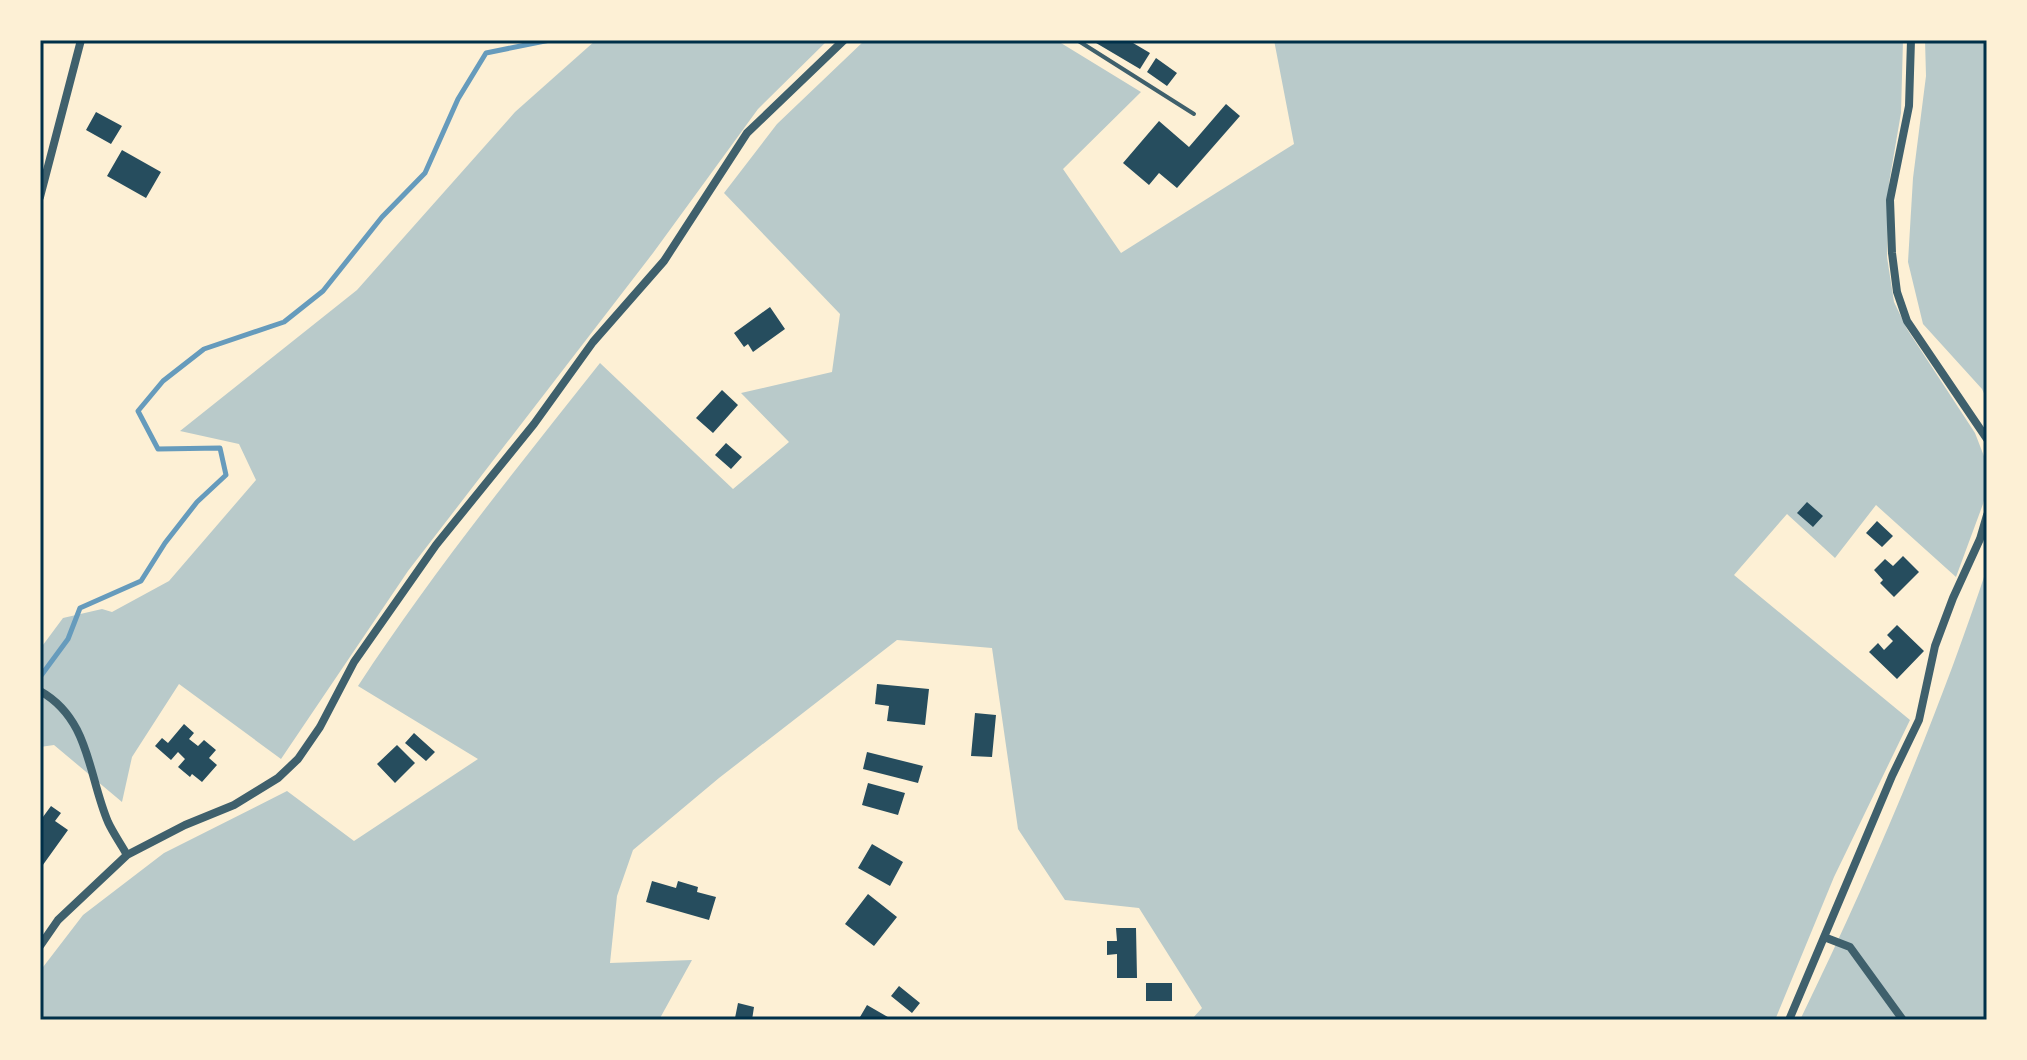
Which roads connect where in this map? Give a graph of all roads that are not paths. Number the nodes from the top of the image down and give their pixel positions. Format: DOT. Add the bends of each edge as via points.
graph roads {
  1 [pos="81,40"];
  2 [pos="844,40"];
  3 [pos="1077,40"];
  4 [pos="1911,40"];
  5 [pos="1194,114"];
  6 [pos="40,197"];
  7 [pos="1987,439"];
  8 [pos="1987,515"];
  9 [pos="41,692"];
  10 [pos="127,855"];
  11 [pos="1824,937"];
  12 [pos="40,946"];
  13 [pos="1789,1020"];
  14 [pos="1903,1020"];
  1 -- 6 [label="street"];
  2 -- 10 [label="street" via="747,133 664,261 593,342 436,545 354,662 298,759 234,805"];
  3 -- 5 [label="lane"];
  4 -- 7 [label="street" via="1909,106 1890,200 1897,292 1907,321"];
  8 -- 11 [label="street" via="1935,646 1919,720"];
  9 -- 10 [label="street" via="59,702 84,743 108,822"];
  10 -- 12 [label="street" via="58,920"];
  11 -- 13 [label="street"];
  11 -- 14 [label="street" via="1850,947"];
}
